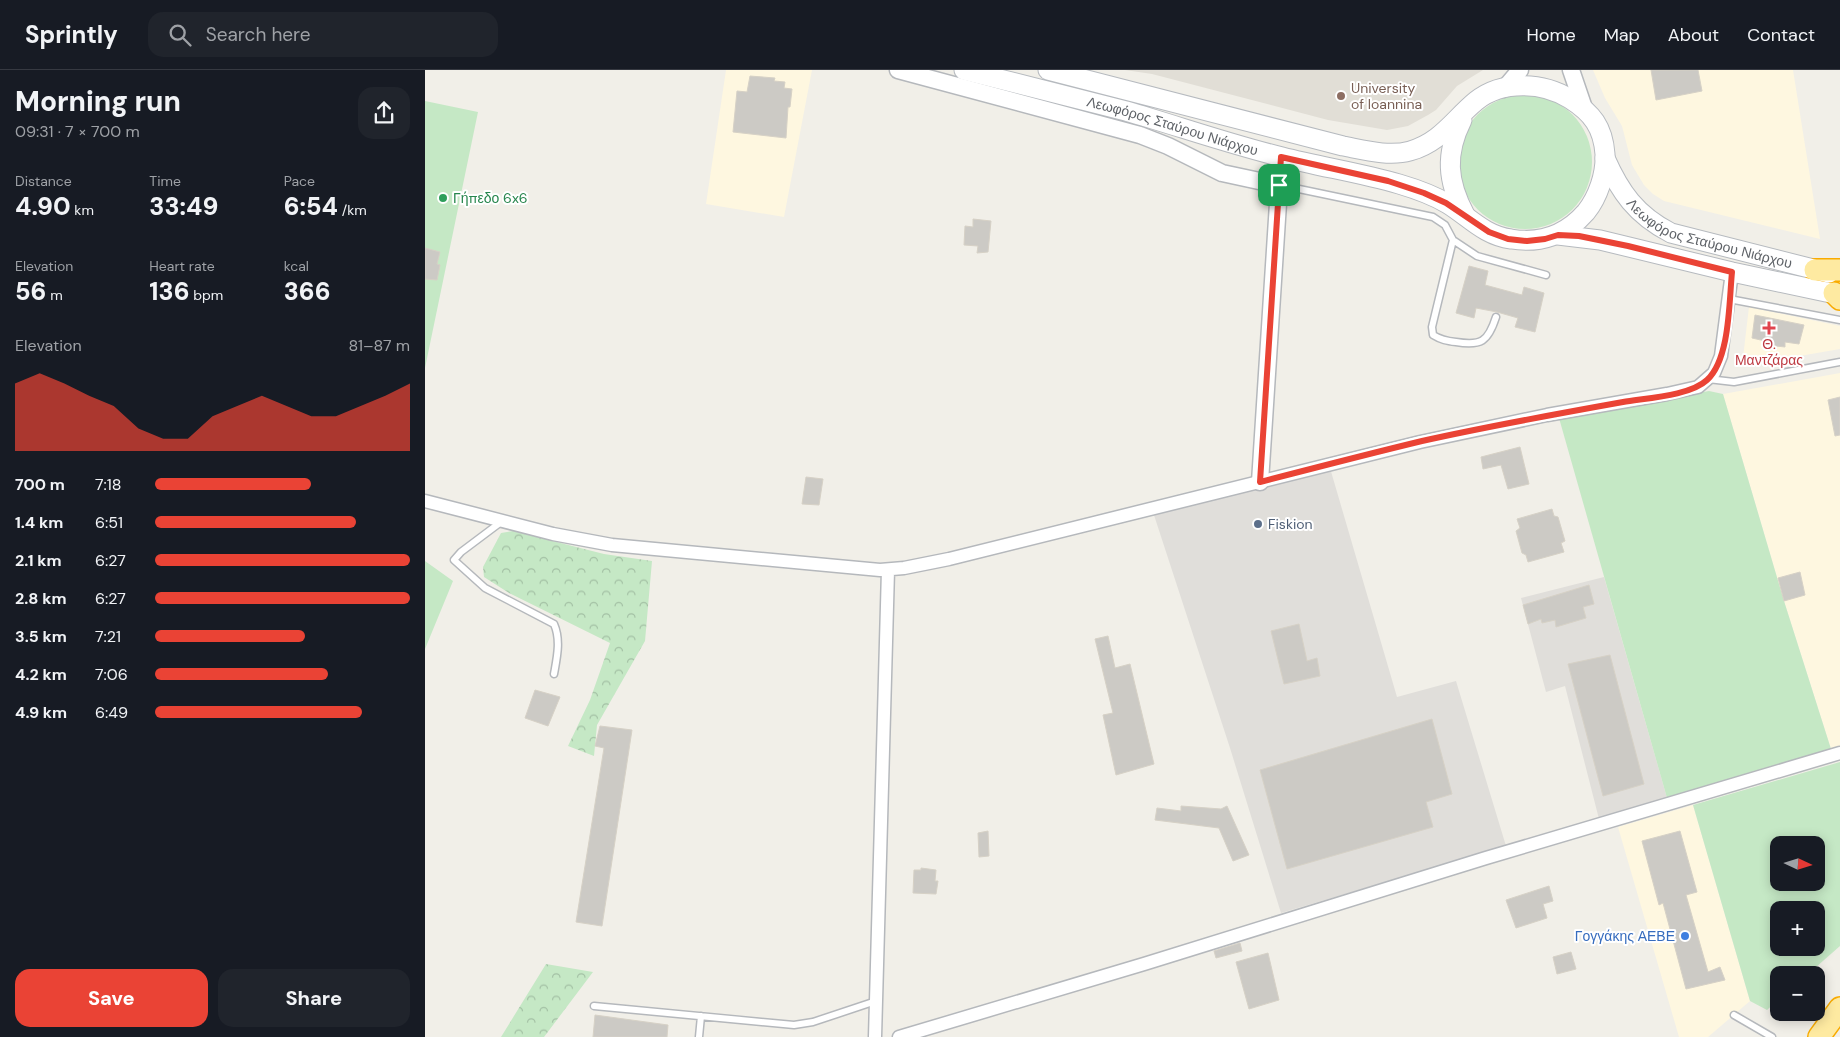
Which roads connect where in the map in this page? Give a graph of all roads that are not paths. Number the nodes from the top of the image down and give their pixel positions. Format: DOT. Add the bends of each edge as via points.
graph roads {
  1 [pos="898,70"];
  2 [pos="964,70"];
  3 [pos="1048,70"];
  4 [pos="1520,70"];
  5 [pos="1571,70"];
  6 [pos="1504,89"];
  7 [pos="1584,108"];
  8 [pos="1467,111"];
  9 [pos="1281,157"];
  10 [pos="1605,158"];
  11 [pos="1279,185"];
  12 [pos="1465,216"];
  13 [pos="1558,235"];
  14 [pos="1453,240"];
  15 [pos="1815,270"];
  16 [pos="1840,270"];
  17 [pos="1732,272"];
  18 [pos="1547,275"];
  19 [pos="1838,291"];
  20 [pos="1729,300"];
  21 [pos="1496,317"];
  22 [pos="1840,320"];
  23 [pos="1840,362"];
  24 [pos="1708,379"];
  25 [pos="1260,482"];
  26 [pos="425,501"];
  27 [pos="502,521"];
  28 [pos="888,570"];
  29 [pos="554,674"];
  30 [pos="1840,753"];
  31 [pos="876,1001"];
  32 [pos="594,1006"];
  33 [pos="1840,1008"];
  34 [pos="1734,1015"];
  35 [pos="701,1016"];
  36 [pos="1819,1034"];
  37 [pos="699,1037"];
  38 [pos="875,1037"];
  39 [pos="899,1037"];
  40 [pos="1772,1037"];
  1 -- 11 [label="street" via="1140,135 1222,172"];
  2 -- 9 [label="main road, Λεωφόρος Σταύρου Νιάρχου" via="1126,111"];
  3 -- 8 [label="main road, Λεωφόρος Σταύρου Νιάρχου" via="1343,146 1386,153 1409,151 1437,139"];
  4 -- 6 [label="street"];
  5 -- 7 [label="street"];
  6 -- 7 [label="main road, Λεωφόρος Σταύρου Νιάρχου" via="1537,86 1565,96"];
  6 -- 8 [label="main road, Λεωφόρος Σταύρου Νιάρχου" via="1489,93"];
  7 -- 10 [label="main road, Λεωφόρος Σταύρου Νιάρχου" via="1600,130"];
  8 -- 12 [label="main road, Λεωφόρος Σταύρου Νιάρχου" via="1456,132 1449,165 1456,198"];
  9 -- 11 [label="street"];
  9 -- 12 [label="main road, Λεωφόρος Σταύρου Νιάρχου" via="1402,185 1435,197"];
  10 -- 13 [label="main road, Λεωφόρος Σταύρου Νιάρχου" via="1597,194 1588,210"];
  10 -- 15 [label="main road, Λεωφόρος Σταύρου Νιάρχου" via="1627,198 1657,226 1671,233"];
  11 -- 14 [label="lane" via="1433,217 1445,225"];
  11 -- 25 [label="street"];
  12 -- 13 [label="main road, Λεωφόρος Σταύρου Νιάρχου" via="1489,232 1508,239 1537,240"];
  13 -- 17 [label="main road, Λεωφόρος Σταύρου Νιάρχου" via="1600,240"];
  14 -- 18 [label="lane" via="1477,256"];
  14 -- 21 [label="lane" via="1433,335 1442,340 1472,345 1485,339"];
  15 -- 16 [label="highway"];
  15 -- 19 [label="main road, Λεωφόρος Σταύρου Νιάρχου"];
  17 -- 19 [label="main road, Λεωφόρος Σταύρου Νιάρχου"];
  17 -- 20 [label="street"];
  20 -- 22 [label="lane"];
  20 -- 24 [label="street" via="1721,356"];
  23 -- 24 [label="lane" via="1734,382"];
  24 -- 25 [label="street" via="1681,391 1467,432"];
  25 -- 28 [label="street" via="949,559"];
  26 -- 27 [label="street"];
  27 -- 28 [label="street" via="611,544"];
  27 -- 29 [label="lane" via="453,560 485,588 554,624 559,641"];
  28 -- 31 [label="street"];
  30 -- 39 [label="street"];
  31 -- 35 [label="lane" via="800,1025"];
  31 -- 38 [label="street"];
  32 -- 35 [label="lane"];
  33 -- 36 [label="highway"];
  34 -- 40 [label="lane"];
  35 -- 37 [label="lane"];
}
